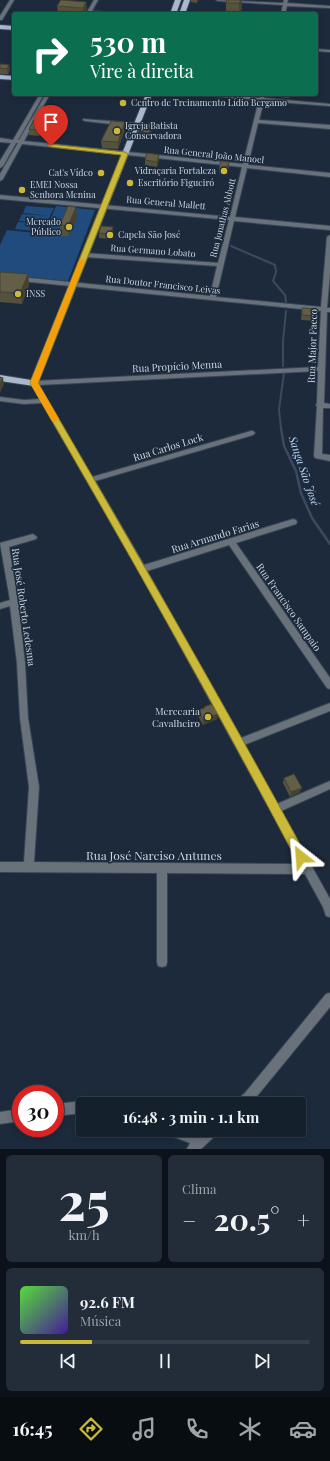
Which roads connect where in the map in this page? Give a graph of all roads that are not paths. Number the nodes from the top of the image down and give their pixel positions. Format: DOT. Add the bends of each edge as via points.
graph roads {
  1 [pos="12,0"];
  2 [pos="96,0"];
  3 [pos="102,0"];
  4 [pos="178,0"];
  5 [pos="187,0"];
  6 [pos="218,0"];
  7 [pos="286,2"];
  8 [pos="330,7"];
  9 [pos="92,12"];
  10 [pos="93,12"];
  11 [pos="173,12"];
  12 [pos="183,12"];
  13 [pos="284,12"];
  14 [pos="0,18"];
  15 [pos="0,26"];
  16 [pos="12,27"];
  17 [pos="318,50"];
  18 [pos="330,51"];
  19 [pos="0,77"];
  20 [pos="12,78"];
  21 [pos="41,96"];
  22 [pos="47,96"];
  23 [pos="148,96"];
  24 [pos="242,96"];
  25 [pos="263,97"];
  26 [pos="330,105"];
  27 [pos="85,120"];
  28 [pos="257,121"];
  29 [pos="136,126"];
  30 [pos="330,127"];
  31 [pos="0,140"];
  32 [pos="14,142"];
  33 [pos="21,142"];
  34 [pos="125,154"];
  35 [pos="0,166"];
  36 [pos="246,167"];
  37 [pos="330,176"];
  38 [pos="0,179"];
  39 [pos="0,197"];
  40 [pos="104,206"];
  41 [pos="233,218"];
  42 [pos="330,228"];
  43 [pos="330,237"];
  44 [pos="85,255"];
  45 [pos="221,265"];
  46 [pos="0,277"];
  47 [pos="72,286"];
  48 [pos="212,299"];
  49 [pos="327,310"];
  50 [pos="326,359"];
  51 [pos="322,369"];
  52 [pos="0,378"];
  53 [pos="34,383"];
  54 [pos="0,399"];
  55 [pos="45,401"];
  56 [pos="319,405"];
  57 [pos="330,406"];
  58 [pos="251,433"];
  59 [pos="330,458"];
  60 [pos="91,480"];
  61 [pos="293,522"];
  62 [pos="33,537"];
  63 [pos="231,541"];
  64 [pos="2,546"];
  65 [pos="142,569"];
  66 [pos="14,602"];
  67 [pos="0,606"];
  68 [pos="330,685"];
  69 [pos="330,707"];
  70 [pos="239,743"];
  71 [pos="330,785"];
  72 [pos="275,809"];
  73 [pos="0,867"];
  74 [pos="29,868"];
  75 [pos="162,869"];
  76 [pos="307,869"];
  77 [pos="329,908"];
  78 [pos="162,962"];
  79 [pos="330,998"];
  80 [pos="247,1097"];
  81 [pos="76,1108"];
  82 [pos="64,1109"];
  83 [pos="12,1116"];
  84 [pos="0,1118"];
  85 [pos="183,1137"];
  86 [pos="206,1137"];
  87 [pos="197,1145"];
  1 -- 14 [label="street"];
  2 -- 9 [label="street"];
  3 -- 10 [label="street"];
  4 -- 11 [label="main road"];
  5 -- 12 [label="main road"];
  6 -- 7 [label="street"];
  7 -- 8 [label="street"];
  7 -- 13 [label="street"];
  15 -- 16 [label="main road"];
  17 -- 18 [label="street"];
  19 -- 20 [label="main road"];
  21 -- 32 [label="street"];
  22 -- 33 [label="street"];
  23 -- 29 [label="main road"];
  24 -- 25 [label="street"];
  25 -- 26 [label="street"];
  25 -- 28 [label="street, Rua Jonathas Abbott"];
  27 -- 29 [label="street"];
  28 -- 30 [label="street"];
  28 -- 36 [label="street, Rua Jonathas Abbott"];
  29 -- 34 [label="main road"];
  31 -- 32 [label="street, Rua General João Manoel"];
  32 -- 33 [label="street, Rua General João Manoel"];
  32 -- 35 [label="street"];
  33 -- 34 [label="street, Rua General João Manoel"];
  33 -- 38 [label="street"];
  34 -- 36 [label="street, Rua General João Manoel"];
  34 -- 40 [label="main road"];
  36 -- 37 [label="street, Rua General João Manoel"];
  36 -- 41 [label="street, Rua Jonathas Abbott"];
  39 -- 40 [label="street, Rua General Mallett"];
  40 -- 41 [label="street, Rua General Mallett"];
  40 -- 44 [label="main road"];
  41 -- 42 [label="street, Rua General Mallett"];
  41 -- 45 [label="street, Rua Jonathas Abbott"];
  43 -- 49 [label="street, Rua Major Faeco"];
  44 -- 45 [label="street, Rua Germano Lobato"];
  44 -- 47 [label="main road"];
  45 -- 48 [label="street, Rua Jonathas Abbott"];
  46 -- 47 [label="street, Rua Doutor Francisco Leivas"];
  47 -- 48 [label="street, Rua Doutor Francisco Leivas"];
  47 -- 53 [label="main road"];
  48 -- 49 [label="street, Rua Doutor Francisco Leivas"];
  49 -- 50 [label="street, Rua Major Faeco"];
  50 -- 51 [label="street, Rua Major Faeco"];
  51 -- 53 [label="street, Rua Propício Menna"];
  51 -- 56 [label="street, Rua Major Faeco"];
  52 -- 53 [label="main road"];
  53 -- 55 [label="street"];
  54 -- 55 [label="street"];
  55 -- 60 [label="street"];
  56 -- 57 [label="street"];
  56 -- 59 [label="street, Rua Major Faeco" via="318,456"];
  58 -- 60 [label="street, Rua Carlos Lock"];
  60 -- 65 [label="street"];
  61 -- 63 [label="street, Rua Armando Farias"];
  62 -- 64 [label="street"];
  63 -- 65 [label="street, Rua Armando Farias"];
  63 -- 68 [label="street, Rua Francisco Sampaio"];
  64 -- 66 [label="street, Rua José Roberto Ledesma"];
  65 -- 70 [label="street"];
  66 -- 67 [label="street"];
  66 -- 74 [label="street, Rua José Roberto Ledesma" via="24,718 34,787"];
  69 -- 70 [label="street"];
  70 -- 72 [label="street"];
  71 -- 72 [label="street"];
  72 -- 76 [label="street"];
  73 -- 74 [label="street, Rua José Narciso Antunes"];
  74 -- 75 [label="street, Rua José Narciso Antunes"];
  75 -- 76 [label="street, Rua José Narciso Antunes"];
  75 -- 78 [label="street"];
  76 -- 77 [label="street"];
  79 -- 80 [label="street"];
  81 -- 82 [label="street"];
  83 -- 84 [label="street"];
  85 -- 87 [label="street"];
  86 -- 87 [label="street"];
}
